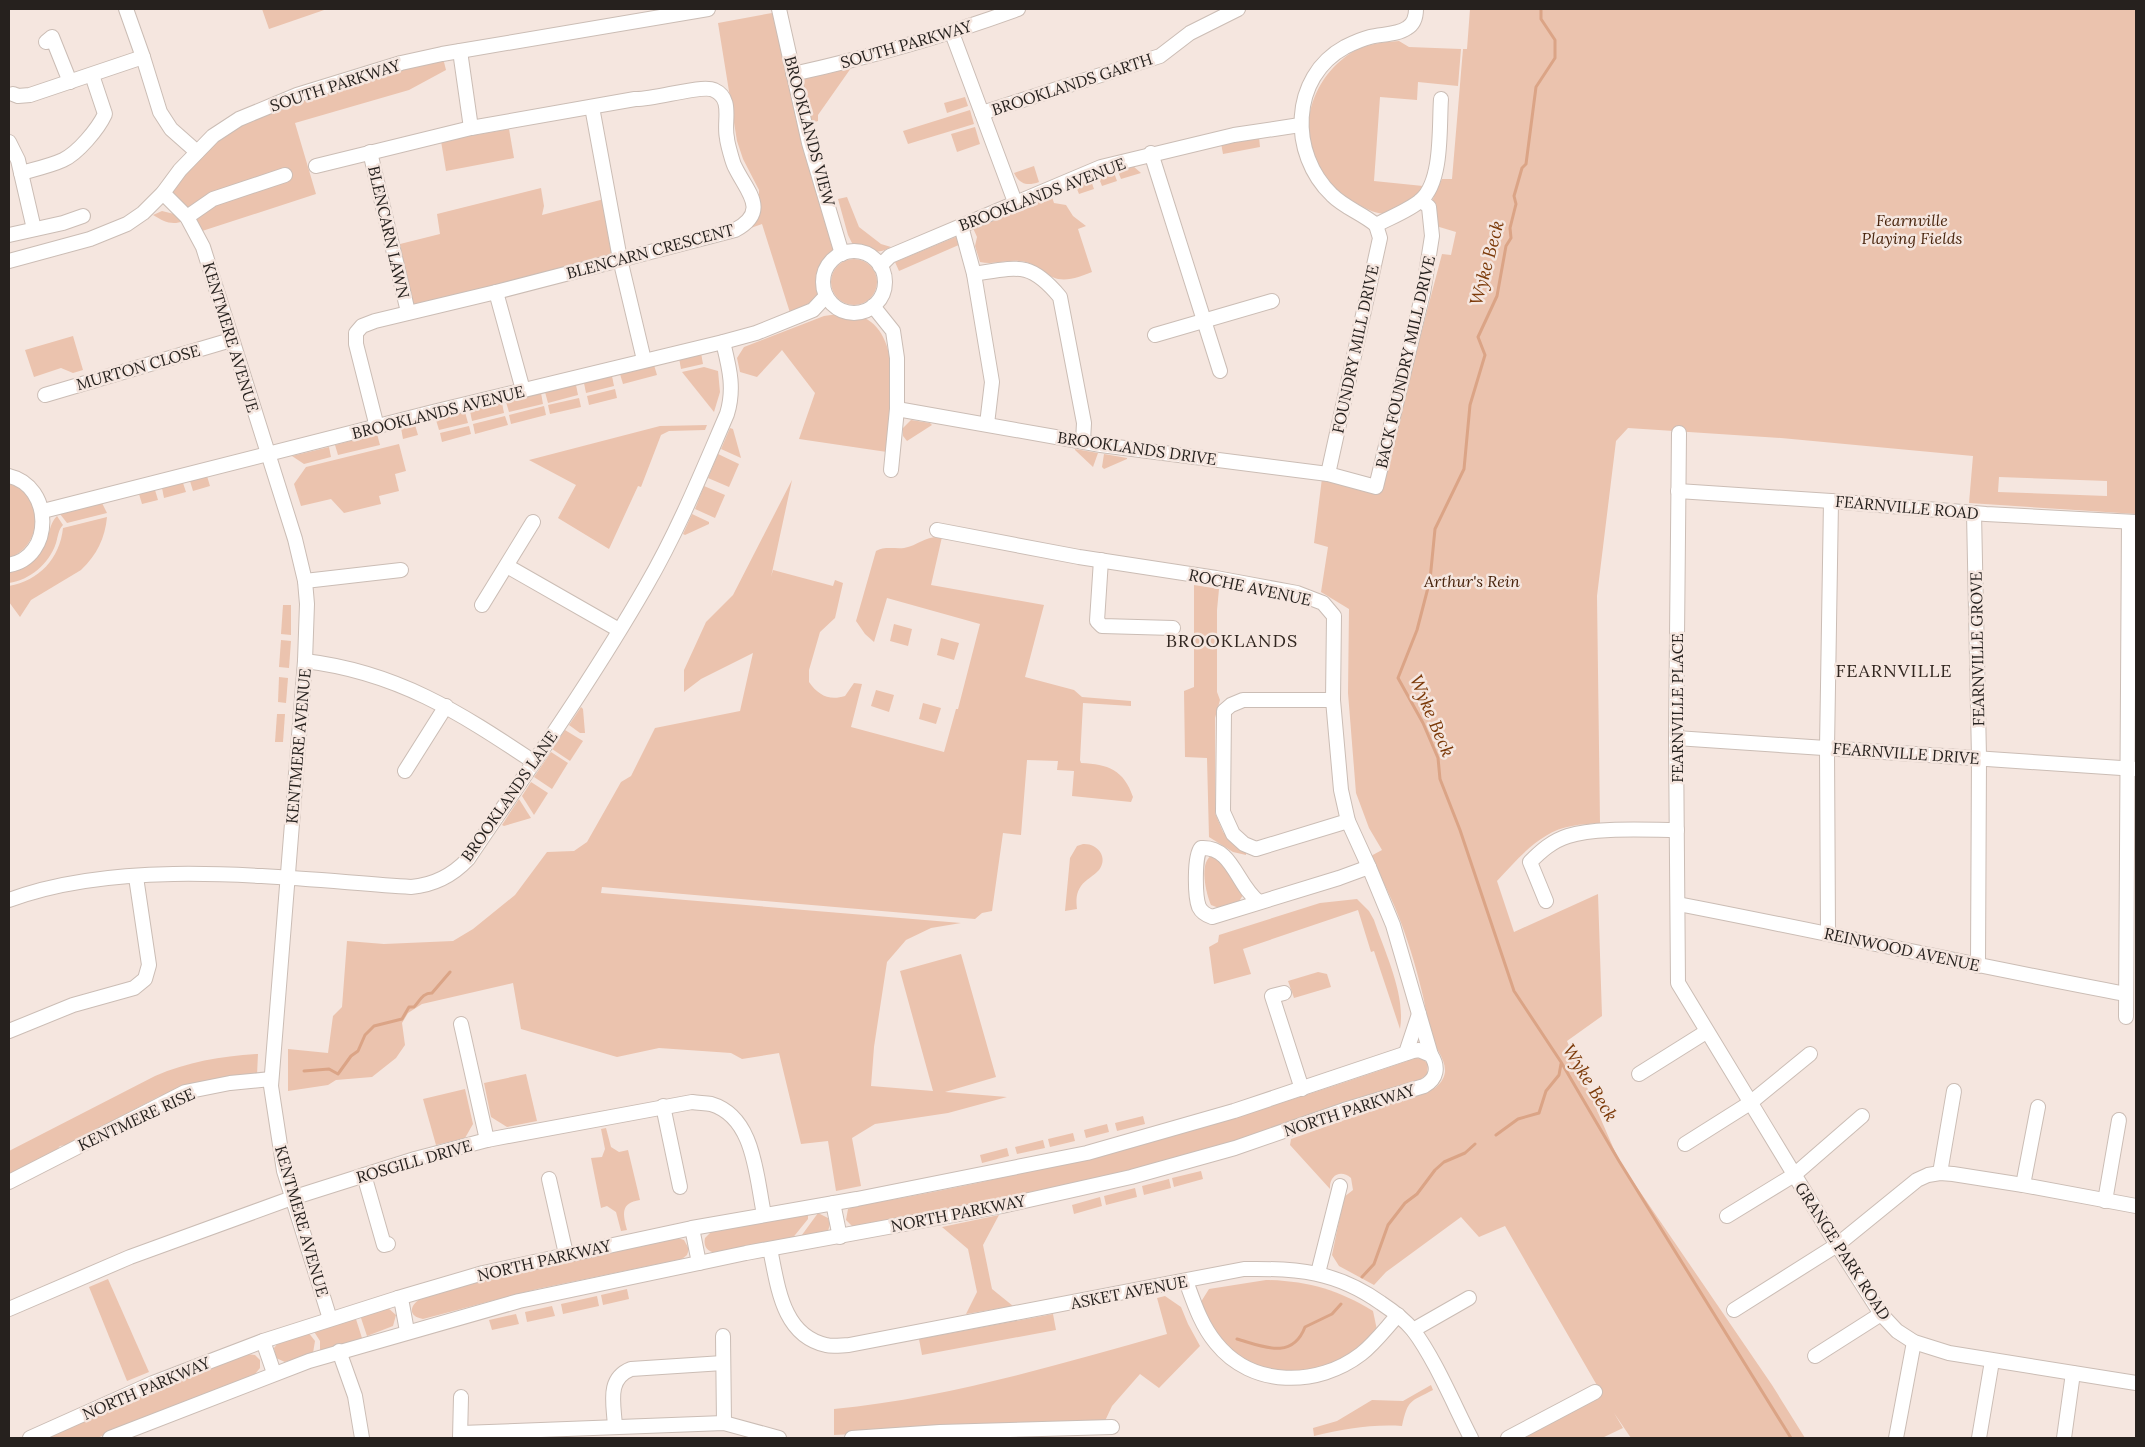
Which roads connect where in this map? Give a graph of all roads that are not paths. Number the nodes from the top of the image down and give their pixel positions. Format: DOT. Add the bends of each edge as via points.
graph roads {
  1 [pos="126,9"];
  2 [pos="708,9"];
  3 [pos="779,9"];
  4 [pos="1018,9"];
  5 [pos="1238,9"];
  6 [pos="1416,10"];
  7 [pos="952,33"];
  8 [pos="46,42"];
  9 [pos="460,51"];
  10 [pos="144,57"];
  11 [pos="92,74"];
  12 [pos="793,74"];
  13 [pos="70,82"];
  14 [pos="10,93"];
  15 [pos="1441,99"];
  16 [pos="592,107"];
  17 [pos="982,112"];
  18 [pos="1300,125"];
  19 [pos="471,128"];
  20 [pos="9,142"];
  21 [pos="197,152"];
  22 [pos="370,152"];
  23 [pos="1151,153"];
  24 [pos="316,166"];
  25 [pos="21,173"];
  26 [pos="285,175"];
  27 [pos="163,193"];
  28 [pos="1015,202"];
  29 [pos="1425,203"];
  30 [pos="83,216"];
  31 [pos="187,217"];
  32 [pos="1376,225"];
  33 [pos="961,226"];
  34 [pos="34,229"];
  35 [pos="9,235"];
  36 [pos="842,254"];
  37 [pos="620,259"];
  38 [pos="9,261"];
  39 [pos="880,266"];
  40 [pos="974,274"];
  41 [pos="496,292"];
  42 [pos="826,296"];
  43 [pos="1272,301"];
  44 [pos="873,306"];
  45 [pos="408,312"];
  46 [pos="1204,320"];
  47 [pos="1155,335"];
  48 [pos="231,340"];
  49 [pos="723,342"];
  50 [pos="644,360"];
  51 [pos="1220,371"];
  52 [pos="523,390"];
  53 [pos="45,394"];
  54 [pos="897,409"];
  55 [pos="987,424"];
  56 [pos="377,427"];
  57 [pos="1679,433"];
  58 [pos="1083,441"];
  59 [pos="268,454"];
  60 [pos="892,470"];
  61 [pos="1328,474"];
  62 [pos="9,476"];
  63 [pos="1376,487"];
  64 [pos="1678,491"];
  65 [pos="1831,501"];
  66 [pos="43,512"];
  67 [pos="1974,512"];
  68 [pos="533,522"];
  69 [pos="2132,522"];
  70 [pos="937,530"];
  71 [pos="1101,560"];
  72 [pos="9,565"];
  73 [pos="507,566"];
  74 [pos="401,570"];
  75 [pos="305,581"];
  76 [pos="482,605"];
  77 [pos="1173,628"];
  78 [pos="619,630"];
  79 [pos="305,662"];
  80 [pos="1333,700"];
  81 [pos="446,706"];
  82 [pos="1676,738"];
  83 [pos="1826,748"];
  84 [pos="1979,758"];
  85 [pos="534,762"];
  86 [pos="2132,769"];
  87 [pos="405,771"];
  88 [pos="1348,821"];
  89 [pos="1677,830"];
  90 [pos="1369,867"];
  91 [pos="136,877"];
  92 [pos="287,879"];
  93 [pos="9,900"];
  94 [pos="1546,901"];
  95 [pos="1258,902"];
  96 [pos="1678,904"];
  97 [pos="1828,933"];
  98 [pos="1978,966"];
  99 [pos="1678,983"];
  100 [pos="1284,993"];
  101 [pos="2126,994"];
  102 [pos="1419,1013"];
  103 [pos="2126,1017"];
  104 [pos="461,1024"];
  105 [pos="9,1031"];
  106 [pos="1706,1032"];
  107 [pos="1406,1053"];
  108 [pos="1810,1054"];
  109 [pos="1431,1055"];
  110 [pos="1639,1074"];
  111 [pos="271,1079"];
  112 [pos="1302,1089"];
  113 [pos="1954,1091"];
  114 [pos="1750,1103"];
  115 [pos="664,1106"];
  116 [pos="2038,1106"];
  117 [pos="1862,1116"];
  118 [pos="2119,1120"];
  119 [pos="487,1140"];
  120 [pos="1685,1144"];
  121 [pos="1940,1173"];
  122 [pos="364,1175"];
  123 [pos="1794,1175"];
  124 [pos="549,1179"];
  125 [pos="9,1182"];
  126 [pos="2023,1185"];
  127 [pos="1340,1186"];
  128 [pos="678,1190"];
  129 [pos="292,1198"];
  130 [pos="2105,1201"];
  131 [pos="833,1203"];
  132 [pos="2136,1206"];
  133 [pos="764,1214"];
  134 [pos="1727,1216"];
  135 [pos="692,1228"];
  136 [pos="840,1236"];
  137 [pos="388,1244"];
  138 [pos="1837,1245"];
  139 [pos="770,1249"];
  140 [pos="566,1254"];
  141 [pos="699,1263"];
  142 [pos="1318,1273"];
  143 [pos="1186,1281"];
  144 [pos="398,1298"];
  145 [pos="1469,1298"];
  146 [pos="9,1310"];
  147 [pos="1734,1310"];
  148 [pos="1881,1314"];
  149 [pos="1398,1315"];
  150 [pos="330,1319"];
  151 [pos="1413,1330"];
  152 [pos="407,1331"];
  153 [pos="721,1334"];
  154 [pos="263,1341"];
  155 [pos="1914,1342"];
  156 [pos="339,1351"];
  157 [pos="1815,1356"];
  158 [pos="1992,1361"];
  159 [pos="723,1363"];
  160 [pos="274,1373"];
  161 [pos="2072,1373"];
  162 [pos="2136,1384"];
  163 [pos="1595,1392"];
  164 [pos="461,1397"];
  165 [pos="724,1423"];
  166 [pos="615,1427"];
  167 [pos="1112,1427"];
  168 [pos="566,1434"];
  169 [pos="1062,1434"];
  170 [pos="975,1435"];
  171 [pos="460,1436"];
  172 [pos="30,1438"];
  173 [pos="110,1438"];
  174 [pos="362,1438"];
  175 [pos="779,1438"];
  176 [pos="852,1438"];
  177 [pos="1471,1438"];
  178 [pos="1508,1438"];
  179 [pos="1896,1438"];
  180 [pos="1980,1438"];
  181 [pos="2064,1438"];
  1 -- 10 [label="street"];
  2 -- 9 [label="street, SOUTH PARKWAY"];
  3 -- 12 [label="street, BROOKLANDS VIEW"];
  4 -- 7 [label="street, SOUTH PARKWAY"];
  5 -- 17 [label="street, BROOKLANDS GARTH" via="1190,32 1160,56"];
  6 -- 18 [label="street" via="1415,18 1407,28 1367,37 1343,48 1324,65 1309,86"];
  7 -- 12 [label="street, SOUTH PARKWAY"];
  7 -- 17 [label="street"];
  8 -- 13 [label="street" via="52,37"];
  9 -- 19 [label="street"];
  9 -- 21 [label="street, SOUTH PARKWAY" via="401,63 284,99 229,125"];
  10 -- 11 [label="street"];
  10 -- 21 [label="street" via="160,112 171,129"];
  11 -- 13 [label="street"];
  11 -- 25 [label="street" via="105,114 100,125 65,159"];
  12 -- 36 [label="street, BROOKLANDS VIEW" via="809,143"];
  13 -- 14 [label="street" via="30,95"];
  15 -- 29 [label="street" via="1437,159 1433,184"];
  16 -- 19 [label="street"];
  16 -- 37 [label="street"];
  16 -- 37 [label="street, BLENCARN CRESCENT" via="703,88 714,90 726,103 726,138 734,166 751,192 753,214 746,224 735,230"];
  17 -- 28 [label="street"];
  18 -- 23 [label="street, BROOKLANDS AVENUE"];
  18 -- 32 [label="street" via="1304,150 1315,174 1347,208"];
  19 -- 22 [label="street"];
  20 -- 25 [label="street"];
  21 -- 27 [label="street, SOUTH PARKWAY"];
  22 -- 24 [label="street"];
  22 -- 45 [label="street, BLENCARN LAWN"];
  23 -- 28 [label="street, BROOKLANDS AVENUE" via="1101,167"];
  23 -- 46 [label="street"];
  25 -- 34 [label="street"];
  26 -- 31 [label="street" via="214,199"];
  27 -- 31 [label="street, KENTMERE AVENUE"];
  27 -- 38 [label="street, SOUTH PARKWAY" via="127,224 90,239"];
  28 -- 33 [label="street, BROOKLANDS AVENUE"];
  29 -- 32 [label="street"];
  29 -- 63 [label="street, BACK FOUNDRY MILL DRIVE" via="1432,236 1423,293"];
  30 -- 34 [label="street"];
  31 -- 48 [label="street, KENTMERE AVENUE" via="203,246"];
  32 -- 61 [label="street, FOUNDRY MILL DRIVE" via="1380,238"];
  33 -- 39 [label="street, BROOKLANDS AVENUE" via="890,256"];
  33 -- 40 [label="street"];
  34 -- 35 [label="street"];
  36 -- 39 [label="street" via="867,255"];
  36 -- 42 [label="street" via="824,272"];
  37 -- 41 [label="street, BLENCARN CRESCENT"];
  37 -- 50 [label="street"];
  39 -- 44 [label="street" via="885,283 879,300"];
  40 -- 55 [label="street" via="992,382"];
  40 -- 58 [label="street" via="1020,268 1035,272 1060,297 1084,422"];
  41 -- 45 [label="street, BLENCARN CRESCENT"];
  41 -- 52 [label="street"];
  42 -- 44 [label="street" via="831,304 847,312 865,311"];
  42 -- 49 [label="street, BROOKLANDS AVENUE" via="813,310 756,333"];
  43 -- 46 [label="street"];
  44 -- 54 [label="street" via="894,331"];
  45 -- 56 [label="street, BLENCARN CRESCENT" via="362,326 356,333"];
  46 -- 47 [label="street"];
  46 -- 51 [label="street"];
  48 -- 53 [label="street, MURTON CLOSE"];
  48 -- 59 [label="street, KENTMERE AVENUE"];
  49 -- 50 [label="street, BROOKLANDS AVENUE"];
  49 -- 78 [label="street, BROOKLANDS LANE" via="732,384 732,400 727,414 676,528"];
  50 -- 52 [label="street, BROOKLANDS AVENUE"];
  52 -- 56 [label="street, BROOKLANDS AVENUE"];
  54 -- 55 [label="street, BROOKLANDS DRIVE"];
  54 -- 60 [label="street"];
  55 -- 58 [label="street, BROOKLANDS DRIVE"];
  56 -- 59 [label="street, BROOKLANDS AVENUE"];
  57 -- 64 [label="street, FEARNVILLE PLACE"];
  58 -- 61 [label="street, BROOKLANDS DRIVE"];
  59 -- 66 [label="street, BROOKLANDS AVENUE"];
  59 -- 75 [label="street, KENTMERE AVENUE"];
  61 -- 63 [label="street, BROOKLANDS DRIVE"];
  62 -- 66 [label="street" via="28,486 38,498"];
  64 -- 65 [label="street, FEARNVILLE ROAD"];
  64 -- 82 [label="street, FEARNVILLE PLACE"];
  65 -- 67 [label="street, FEARNVILLE ROAD"];
  65 -- 83 [label="street"];
  66 -- 72 [label="street" via="43,528 38,543 28,556"];
  67 -- 69 [label="street, FEARNVILLE ROAD"];
  67 -- 84 [label="street, FEARNVILLE GROVE"];
  68 -- 73 [label="street"];
  69 -- 86 [label="street"];
  70 -- 71 [label="street, ROCHE AVENUE"];
  71 -- 77 [label="street" via="1096,621 1102,626"];
  71 -- 80 [label="street, ROCHE AVENUE" via="1297,593 1324,603 1334,616"];
  73 -- 76 [label="street"];
  73 -- 78 [label="street"];
  74 -- 75 [label="street"];
  75 -- 79 [label="street, KENTMERE AVENUE"];
  78 -- 85 [label="street, BROOKLANDS LANE"];
  79 -- 81 [label="street" via="354,669"];
  79 -- 92 [label="street, KENTMERE AVENUE"];
  80 -- 88 [label="street, ROCHE AVENUE" via="1341,790"];
  80 -- 88 [label="street" via="1243,700 1224,712 1223,812 1233,834 1256,849"];
  81 -- 85 [label="street"];
  81 -- 87 [label="street"];
  82 -- 83 [label="street, FEARNVILLE DRIVE"];
  82 -- 89 [label="street, FEARNVILLE PLACE"];
  83 -- 84 [label="street, FEARNVILLE DRIVE"];
  83 -- 97 [label="street"];
  84 -- 86 [label="street, FEARNVILLE DRIVE"];
  84 -- 98 [label="street, FEARNVILLE GROVE"];
  85 -- 92 [label="street, BROOKLANDS LANE" via="468,859 442,879 411,887"];
  86 -- 101 [label="street"];
  88 -- 90 [label="street, ROCHE AVENUE"];
  89 -- 94 [label="street" via="1591,832 1568,836 1547,846 1530,862"];
  89 -- 96 [label="street, FEARNVILLE PLACE"];
  90 -- 95 [label="street"];
  90 -- 102 [label="street, ROCHE AVENUE" via="1393,925"];
  91 -- 92 [label="street, BROOKLANDS LANE" via="216,874"];
  91 -- 93 [label="street, BROOKLANDS LANE" via="89,880"];
  91 -- 105 [label="street" via="149,965 145,979 134,988 72,1005"];
  92 -- 111 [label="street, KENTMERE AVENUE"];
  95 -- 95 [label="street" via="1212,917 1205,915 1199,907 1197,895 1197,858 1201,848 1218,850 1226,857 1249,894"];
  96 -- 97 [label="street, REINWOOD AVENUE"];
  96 -- 99 [label="street, FEARNVILLE PLACE"];
  97 -- 98 [label="street, REINWOOD AVENUE"];
  98 -- 101 [label="street, REINWOOD AVENUE"];
  99 -- 106 [label="street, GRANGE PARK ROAD"];
  100 -- 112 [label="street" via="1272,996"];
  101 -- 103 [label="street"];
  102 -- 107 [label="street"];
  102 -- 109 [label="street, ROCHE AVENUE"];
  104 -- 119 [label="street"];
  106 -- 110 [label="street"];
  106 -- 114 [label="street, GRANGE PARK ROAD"];
  107 -- 109 [label="street, NORTH PARKWAY" via="1419,1050"];
  107 -- 112 [label="street, NORTH PARKWAY"];
  108 -- 114 [label="street"];
  109 -- 136 [label="street, NORTH PARKWAY" via="1436,1073 1424,1086 1235,1148 1131,1177 1030,1200"];
  111 -- 125 [label="street, KENTMERE RISE" via="185,1092"];
  111 -- 129 [label="street, KENTMERE AVENUE" via="279,1146"];
  112 -- 131 [label="street, NORTH PARKWAY" via="1087,1153"];
  113 -- 121 [label="street"];
  114 -- 120 [label="street"];
  114 -- 123 [label="street, GRANGE PARK ROAD"];
  115 -- 119 [label="street, ROSGILL DRIVE"];
  115 -- 128 [label="street"];
  115 -- 133 [label="street, ROSGILL DRIVE" via="692,1102 711,1104 729,1113 742,1128 750,1146"];
  116 -- 126 [label="street"];
  117 -- 123 [label="street"];
  118 -- 130 [label="street"];
  119 -- 122 [label="street, ROSGILL DRIVE"];
  121 -- 126 [label="street"];
  121 -- 138 [label="street" via="1917,1180"];
  122 -- 129 [label="street, ROSGILL DRIVE"];
  122 -- 137 [label="street" via="384,1245"];
  123 -- 134 [label="street"];
  123 -- 138 [label="street, GRANGE PARK ROAD"];
  124 -- 140 [label="street"];
  126 -- 130 [label="street"];
  127 -- 142 [label="street"];
  129 -- 146 [label="street, ROSGILL DRIVE" via="130,1257"];
  129 -- 150 [label="street, KENTMERE AVENUE"];
  130 -- 132 [label="street"];
  131 -- 133 [label="street, NORTH PARKWAY"];
  131 -- 136 [label="street"];
  133 -- 135 [label="street, NORTH PARKWAY"];
  135 -- 140 [label="street, NORTH PARKWAY"];
  135 -- 141 [label="street"];
  136 -- 139 [label="street, NORTH PARKWAY"];
  138 -- 147 [label="street"];
  138 -- 148 [label="street, GRANGE PARK ROAD"];
  139 -- 141 [label="street, NORTH PARKWAY"];
  139 -- 143 [label="street, ASKET AVENUE" via="782,1304 789,1318 804,1336 827,1345 849,1345"];
  140 -- 144 [label="street, NORTH PARKWAY" via="483,1273"];
  141 -- 152 [label="street, NORTH PARKWAY" via="519,1301"];
  142 -- 143 [label="street, ASKET AVENUE" via="1282,1268 1244,1269"];
  142 -- 149 [label="street, ASKET AVENUE" via="1367,1293"];
  143 -- 149 [label="street" via="1203,1324 1217,1345 1243,1366 1275,1377 1310,1377 1348,1362 1372,1344"];
  144 -- 150 [label="street, NORTH PARKWAY"];
  144 -- 152 [label="street"];
  145 -- 151 [label="street"];
  148 -- 155 [label="street, GRANGE PARK ROAD" via="1897,1331"];
  148 -- 157 [label="street"];
  149 -- 151 [label="street, ASKET AVENUE"];
  150 -- 154 [label="street, NORTH PARKWAY"];
  151 -- 177 [label="street, ASKET AVENUE"];
  152 -- 156 [label="street, NORTH PARKWAY"];
  153 -- 159 [label="street"];
  154 -- 160 [label="street"];
  154 -- 172 [label="street, NORTH PARKWAY" via="153,1383"];
  155 -- 158 [label="street, GRANGE PARK ROAD"];
  155 -- 179 [label="street"];
  156 -- 160 [label="street, NORTH PARKWAY"];
  156 -- 174 [label="street" via="355,1396"];
  158 -- 161 [label="street, GRANGE PARK ROAD"];
  158 -- 180 [label="street"];
  159 -- 165 [label="street"];
  159 -- 166 [label="street" via="631,1369 621,1373 614,1389"];
  160 -- 173 [label="street, NORTH PARKWAY"];
  161 -- 162 [label="street, GRANGE PARK ROAD"];
  161 -- 181 [label="street"];
  163 -- 178 [label="street"];
  164 -- 171 [label="street"];
  165 -- 166 [label="street"];
  165 -- 175 [label="street"];
  166 -- 168 [label="street"];
  167 -- 169 [label="street"];
  168 -- 171 [label="street"];
  169 -- 170 [label="street"];
  170 -- 176 [label="street" via="940,1432"];
}
